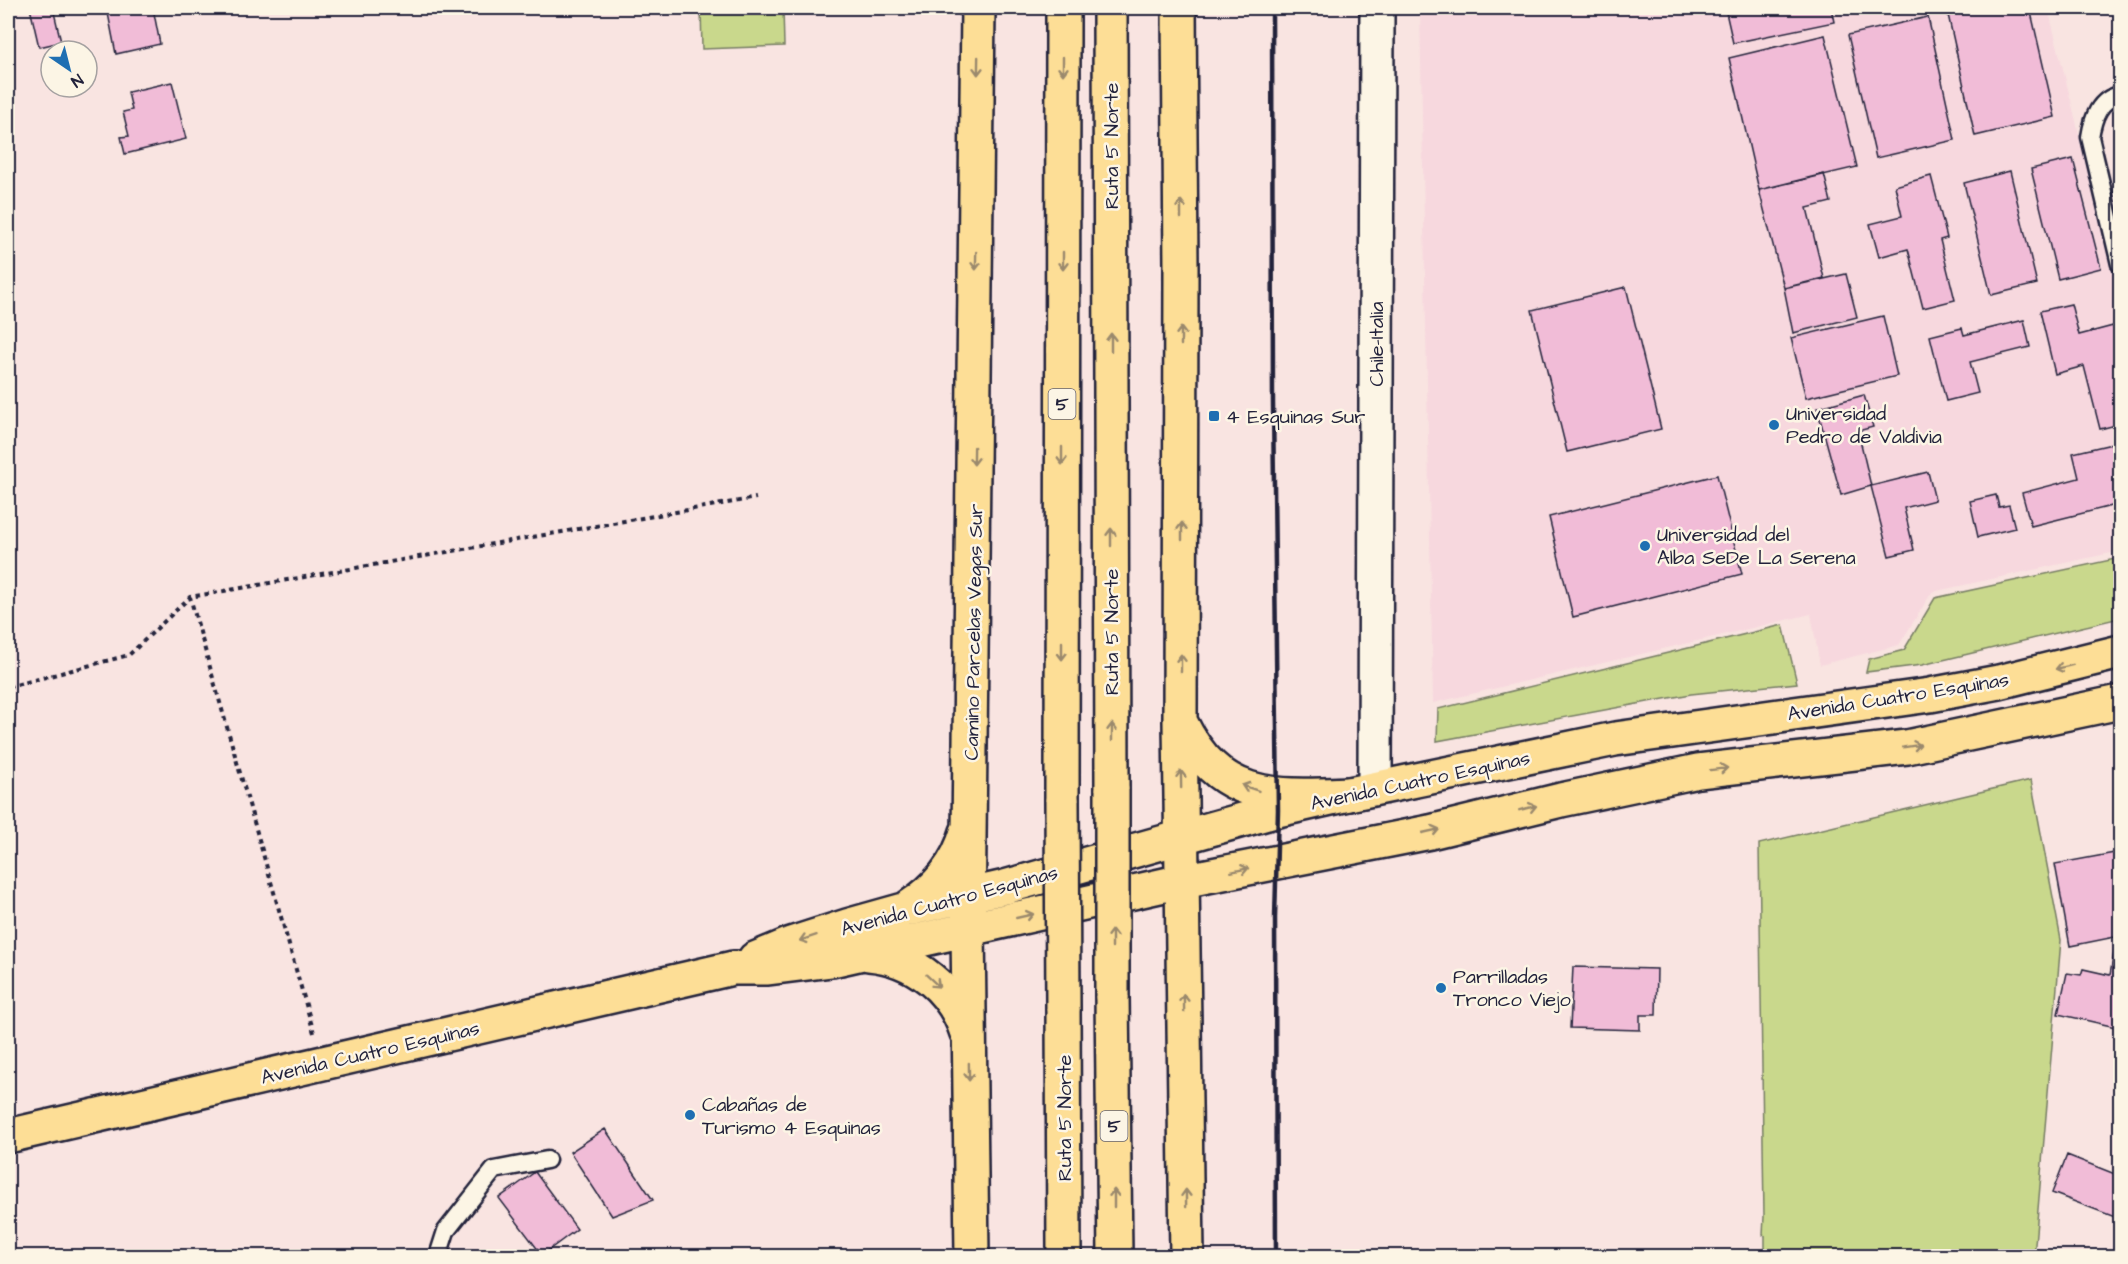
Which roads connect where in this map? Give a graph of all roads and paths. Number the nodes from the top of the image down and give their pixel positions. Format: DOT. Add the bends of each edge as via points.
graph roads {
  1 [pos="978,8"];
  2 [pos="1063,8"];
  3 [pos="1110,8"];
  4 [pos="1179,8"];
  5 [pos="1377,8"];
  6 [pos="2121,95"];
  7 [pos="2121,264"];
  8 [pos="756,498"];
  9 [pos="190,597"];
  10 [pos="2121,652"];
  11 [pos="8,687"];
  12 [pos="2121,702"];
  13 [pos="1180,721"];
  14 [pos="1362,791"];
  15 [pos="971,819"];
  16 [pos="1182,837"];
  17 [pos="1284,860"];
  18 [pos="1182,881"];
  19 [pos="970,895"];
  20 [pos="904,910"];
  21 [pos="968,929"];
  22 [pos="861,954"];
  23 [pos="733,969"];
  24 [pos="969,1038"];
  25 [pos="322,1062"];
  26 [pos="8,1136"];
  27 [pos="547,1160"];
  28 [pos="438,1257"];
  29 [pos="972,1257"];
  30 [pos="1064,1257"];
  31 [pos="1115,1257"];
  32 [pos="1187,1257"];
  1 -- 15 [label="main road, Camino Parcelas Vegas Sur, one-way"];
  2 -- 30 [label="main road, Ruta 5 Norte / 5, one-way, bridge"];
  31 -- 3 [label="main road, Ruta 5 Norte / 5, one-way, bridge"];
  13 -- 4 [label="main road, one-way"];
  5 -- 14 [label="street, Chile-Italia"];
  6 -- 7 [label="lane" via="2100,106 2090,137"];
  8 -- 9 [label="path"];
  9 -- 11 [label="path" via="129,656"];
  9 -- 25 [label="path"];
  10 -- 14 [label="main road, Avenida Cuatro Esquinas, one-way" via="1976,686 1615,739"];
  17 -- 12 [label="main road, Avenida Cuatro Esquinas, one-way" via="1430,832 1698,771 1907,747"];
  14 -- 13 [label="main road, one-way" via="1292,796 1246,787 1204,761"];
  16 -- 13 [label="main road, one-way"];
  14 -- 16 [label="main road, Avenida Cuatro Esquinas"];
  14 -- 17 [label="main road" via="1379,806 1373,828 1297,851"];
  15 -- 19 [label="main road, Camino Parcelas Vegas Sur"];
  15 -- 20 [label="main road" via="947,872 921,899"];
  16 -- 18 [label="main road"];
  16 -- 19 [label="main road, Avenida Cuatro Esquinas"];
  18 -- 17 [label="main road, Avenida Cuatro Esquinas, one-way"];
  21 -- 18 [label="main road, Avenida Cuatro Esquinas, one-way"];
  32 -- 18 [label="main road, one-way"];
  19 -- 20 [label="main road, Avenida Cuatro Esquinas"];
  19 -- 21 [label="main road, Camino Parcelas Vegas Sur"];
  20 -- 23 [label="main road, Avenida Cuatro Esquinas, one-way" via="791,944"];
  21 -- 22 [label="main road, Avenida Cuatro Esquinas"];
  21 -- 24 [label="main road, Camino Parcelas Vegas Sur"];
  22 -- 23 [label="main road, Avenida Cuatro Esquinas" via="803,964"];
  22 -- 24 [label="main road, one-way" via="899,960 935,981 962,1017"];
  23 -- 25 [label="main road, Avenida Cuatro Esquinas"];
  24 -- 29 [label="main road, Camino Parcelas Vegas Sur, one-way"];
  25 -- 26 [label="main road, Avenida Cuatro Esquinas"];
  27 -- 28 [label="lane" via="494,1170 446,1231"];
}
